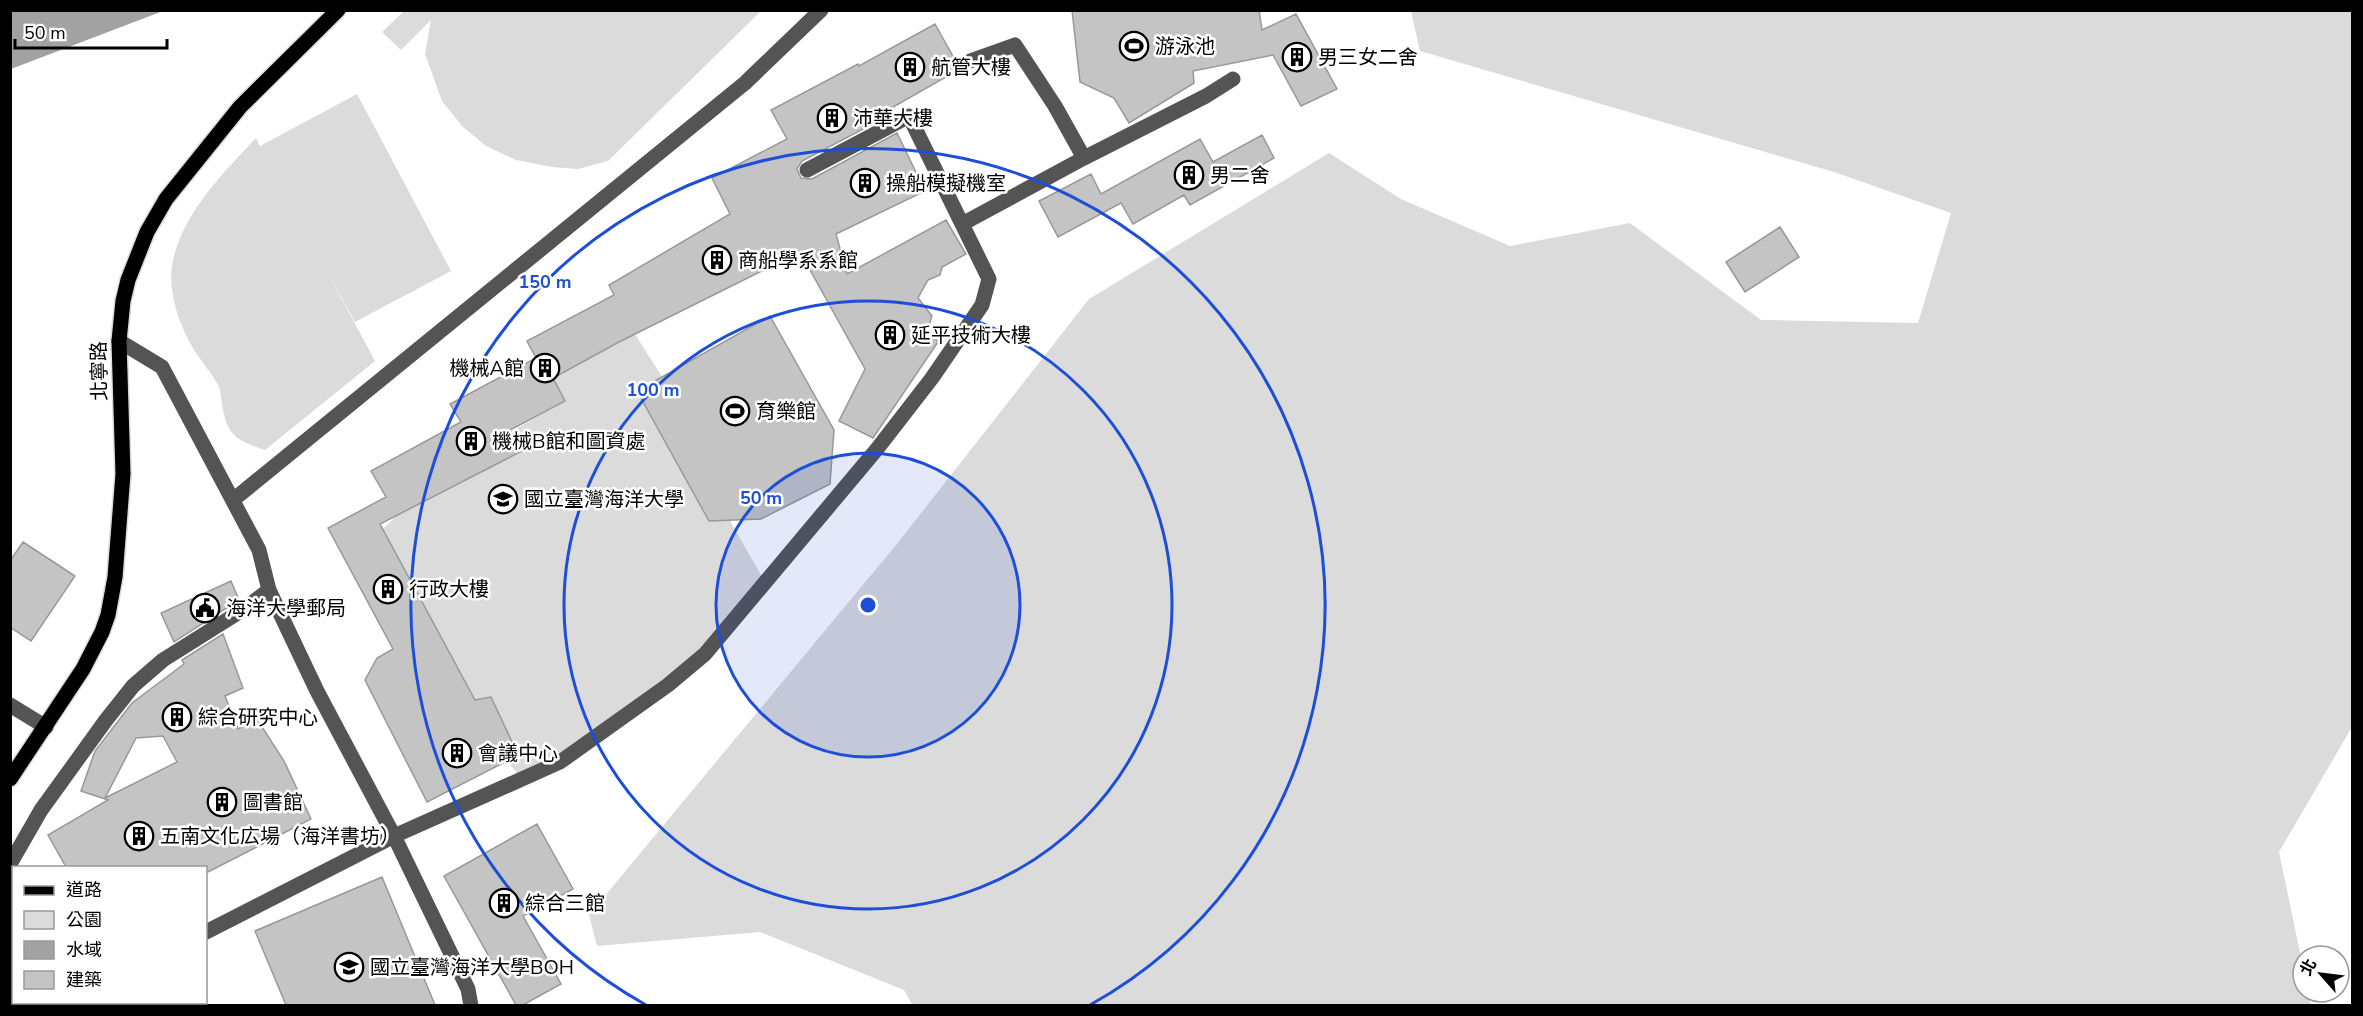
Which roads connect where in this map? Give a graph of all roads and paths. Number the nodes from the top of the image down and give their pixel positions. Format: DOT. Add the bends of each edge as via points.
graph roads {
  1 [pos="338,10"];
  2 [pos="821,10"];
  3 [pos="970,61"];
  4 [pos="1233,79"];
  5 [pos="1084,158"];
  6 [pos="807,170"];
  7 [pos="962,224"];
  8 [pos="119,341"];
  9 [pos="233,500"];
  10 [pos="269,590"];
  11 [pos="10,705"];
  12 [pos="46,727"];
  13 [pos="10,779"];
  14 [pos="394,836"];
  15 [pos="10,864"];
  16 [pos="207,931"];
  17 [pos="471,1005"];
  1 -- 8 [label="main road, 北寧路" via="240,107 165,199 128,280"];
  2 -- 9 [label="street" via="745,83"];
  3 -- 5 [label="street" via="1015,45"];
  4 -- 5 [label="street"];
  5 -- 7 [label="street"];
  6 -- 7 [label="street" via="909,116"];
  7 -- 14 [label="street" via="989,279 982,305 877,449 705,654 560,762"];
  8 -- 9 [label="street" via="162,367"];
  8 -- 12 [label="main road, 北寧路" via="123,474 112,596 94,650"];
  9 -- 10 [label="street" via="259,550"];
  10 -- 14 [label="street"];
  10 -- 15 [label="street" via="163,660 133,686 41,810"];
  11 -- 12 [label="street"];
  12 -- 13 [label="main road, 北寧路"];
  14 -- 16 [label="street"];
  14 -- 17 [label="street" via="468,989"];
}
